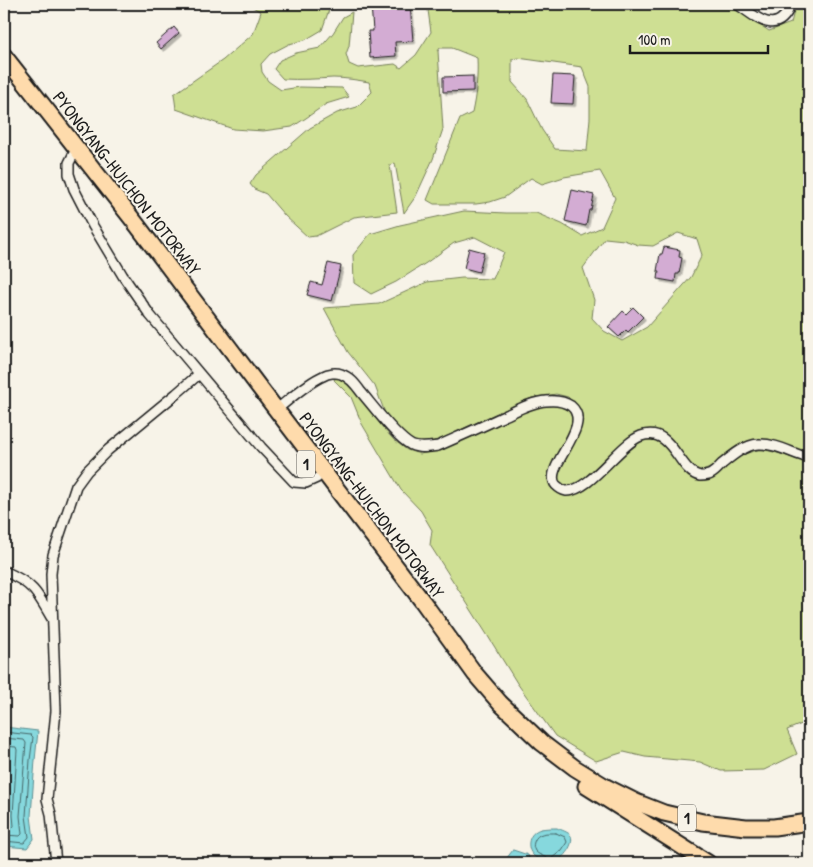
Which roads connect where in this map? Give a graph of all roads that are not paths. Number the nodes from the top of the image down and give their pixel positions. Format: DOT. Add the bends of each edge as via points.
graph roads {
  1 [pos="737,4"];
  2 [pos="791,4"];
  3 [pos="4,56"];
  4 [pos="4,68"];
  5 [pos="74,155"];
  6 [pos="198,374"];
  7 [pos="276,410"];
  8 [pos="809,458"];
  9 [pos="317,478"];
  10 [pos="4,571"];
  11 [pos="53,620"];
  12 [pos="809,822"];
  13 [pos="56,863"];
  14 [pos="708,863"];
  1 -- 2 [label="street" via="754,16 776,23 783,19"];
  3 -- 7 [label="highway, PYONGYANG–HUICHON MOTORWAY / 1" via="138,225"];
  4 -- 5 [label="highway, PYONGYANG–HUICHON MOTORWAY / 1"];
  5 -- 6 [label="street" via="69,174 93,226 150,315"];
  5 -- 9 [label="highway, PYONGYANG–HUICHON MOTORWAY / 1"];
  6 -- 9 [label="street" via="294,482 306,483"];
  6 -- 11 [label="street" via="108,450 76,486 53,555"];
  7 -- 8 [label="street" via="324,375 341,374 351,380 404,440 412,446 424,447 438,446 544,400 558,400 573,407 578,422 554,474 553,482 564,491 582,486 629,443 642,436 655,435 663,439 685,466 702,476 711,474 747,447 758,444 775,446"];
  7 -- 12 [label="highway, PYONGYANG–HUICHON MOTORWAY / 1" via="482,681 542,743 606,787 664,813 746,827"];
  9 -- 14 [label="highway, PYONGYANG–HUICHON MOTORWAY / 1" via="495,708 551,760 584,785"];
  10 -- 11 [label="street" via="30,585"];
  11 -- 13 [label="street" via="56,711 47,799 52,814"];
}
